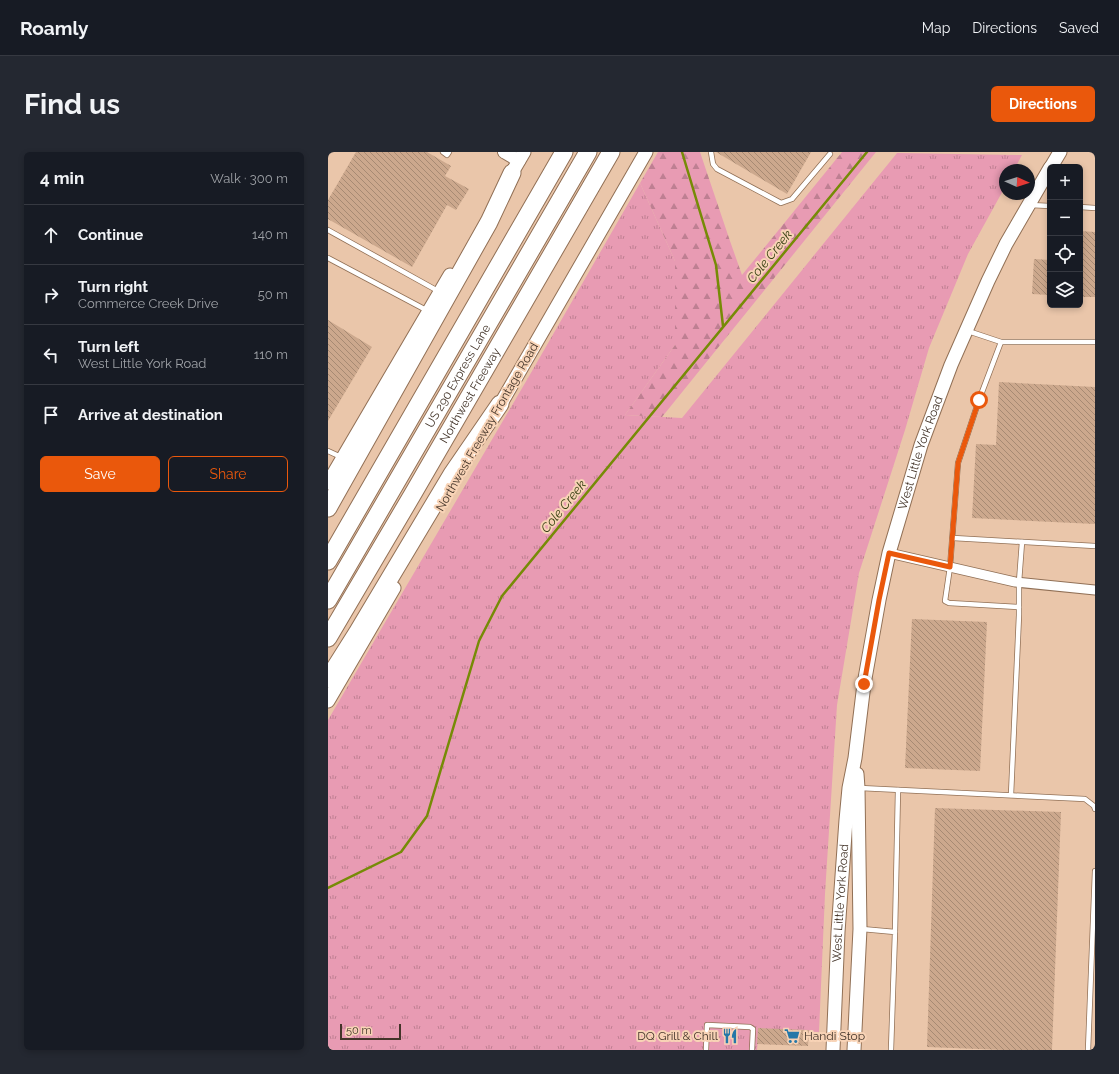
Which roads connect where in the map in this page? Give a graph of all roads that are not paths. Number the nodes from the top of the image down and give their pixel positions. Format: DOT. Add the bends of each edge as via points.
graph roads {
  1 [pos="443,152"];
  2 [pos="449,152"];
  3 [pos="504,152"];
  4 [pos="564,152"];
  5 [pos="588,152"];
  6 [pos="611,152"];
  7 [pos="646,152"];
  8 [pos="711,152"];
  9 [pos="1060,152"];
  10 [pos="830,153"];
  11 [pos="518,162"];
  12 [pos="1052,164"];
  13 [pos="1047,173"];
  14 [pos="1029,205"];
  15 [pos="1047,206"];
  16 [pos="1083,207"];
  17 [pos="1095,208"];
  18 [pos="328,230"];
  19 [pos="328,258"];
  20 [pos="440,292"];
  21 [pos="428,311"];
  22 [pos="966,331"];
  23 [pos="1001,342"];
  24 [pos="1095,342"];
  25 [pos="500,404"];
  26 [pos="328,451"];
  27 [pos="343,458"];
  28 [pos="328,483"];
  29 [pos="328,508"];
  30 [pos="952,538"];
  31 [pos="1022,542"];
  32 [pos="1095,546"];
  33 [pos="889,553"];
  34 [pos="328,561"];
  35 [pos="950,567"];
  36 [pos="1019,582"];
  37 [pos="1095,590"];
  38 [pos="328,600"];
  39 [pos="1019,606"];
  40 [pos="328,638"];
  41 [pos="328,679"];
  42 [pos="328,701"];
  43 [pos="855,758"];
  44 [pos="858,788"];
  45 [pos="898,790"];
  46 [pos="1011,795"];
  47 [pos="1095,809"];
  48 [pos="1095,871"];
  49 [pos="860,929"];
  50 [pos="895,932"];
  51 [pos="706,1050"];
  52 [pos="752,1050"];
  53 [pos="833,1050"];
  54 [pos="854,1050"];
  55 [pos="891,1050"];
  56 [pos="1088,1050"];
  1 -- 2 [label="lane"];
  3 -- 11 [label="street"];
  4 -- 34 [label="highway"];
  5 -- 38 [label="highway, US 290 Express Lane"];
  6 -- 40 [label="highway, Northwest Freeway"];
  7 -- 25 [label="main road, Northwest Freeway Frontage Road"];
  8 -- 10 [label="lane" via="713,164 717,169 781,203 792,199"];
  9 -- 12 [label="main road, West Little York Road"];
  11 -- 20 [label="main road"];
  11 -- 29 [label="highway" via="489,222"];
  13 -- 14 [label="main road, West Little York Road"];
  14 -- 15 [label="lane"];
  14 -- 22 [label="main road, West Little York Road" via="1006,244"];
  16 -- 17 [label="lane"];
  18 -- 20 [label="lane"];
  19 -- 21 [label="lane"];
  20 -- 21 [label="main road"];
  21 -- 27 [label="main road"];
  22 -- 23 [label="lane"];
  22 -- 33 [label="main road, West Little York Road" via="921,445"];
  23 -- 24 [label="lane"];
  23 -- 30 [label="lane" via="958,463"];
  25 -- 41 [label="highway" via="452,474"];
  25 -- 42 [label="main road, Northwest Freeway Frontage Road"];
  26 -- 27 [label="lane"];
  27 -- 28 [label="main road"];
  30 -- 31 [label="lane"];
  30 -- 35 [label="lane"];
  31 -- 32 [label="lane"];
  31 -- 36 [label="lane"];
  33 -- 35 [label="street"];
  33 -- 43 [label="main road, West Little York Road" via="864,684"];
  35 -- 36 [label="street"];
  35 -- 39 [label="lane" via="945,601"];
  36 -- 37 [label="street"];
  36 -- 39 [label="lane"];
  39 -- 46 [label="lane"];
  43 -- 44 [label="main road, West Little York Road"];
  43 -- 53 [label="main road, West Little York Road" via="845,827"];
  44 -- 45 [label="lane"];
  44 -- 49 [label="main road, West Little York Road"];
  45 -- 46 [label="lane"];
  45 -- 50 [label="lane"];
  46 -- 47 [label="lane" via="1085,799"];
  48 -- 56 [label="lane"];
  49 -- 50 [label="lane"];
  49 -- 54 [label="main road, West Little York Road"];
  50 -- 55 [label="lane"];
  51 -- 52 [label="lane" via="707,1025 750,1027 753,1029"];
}
